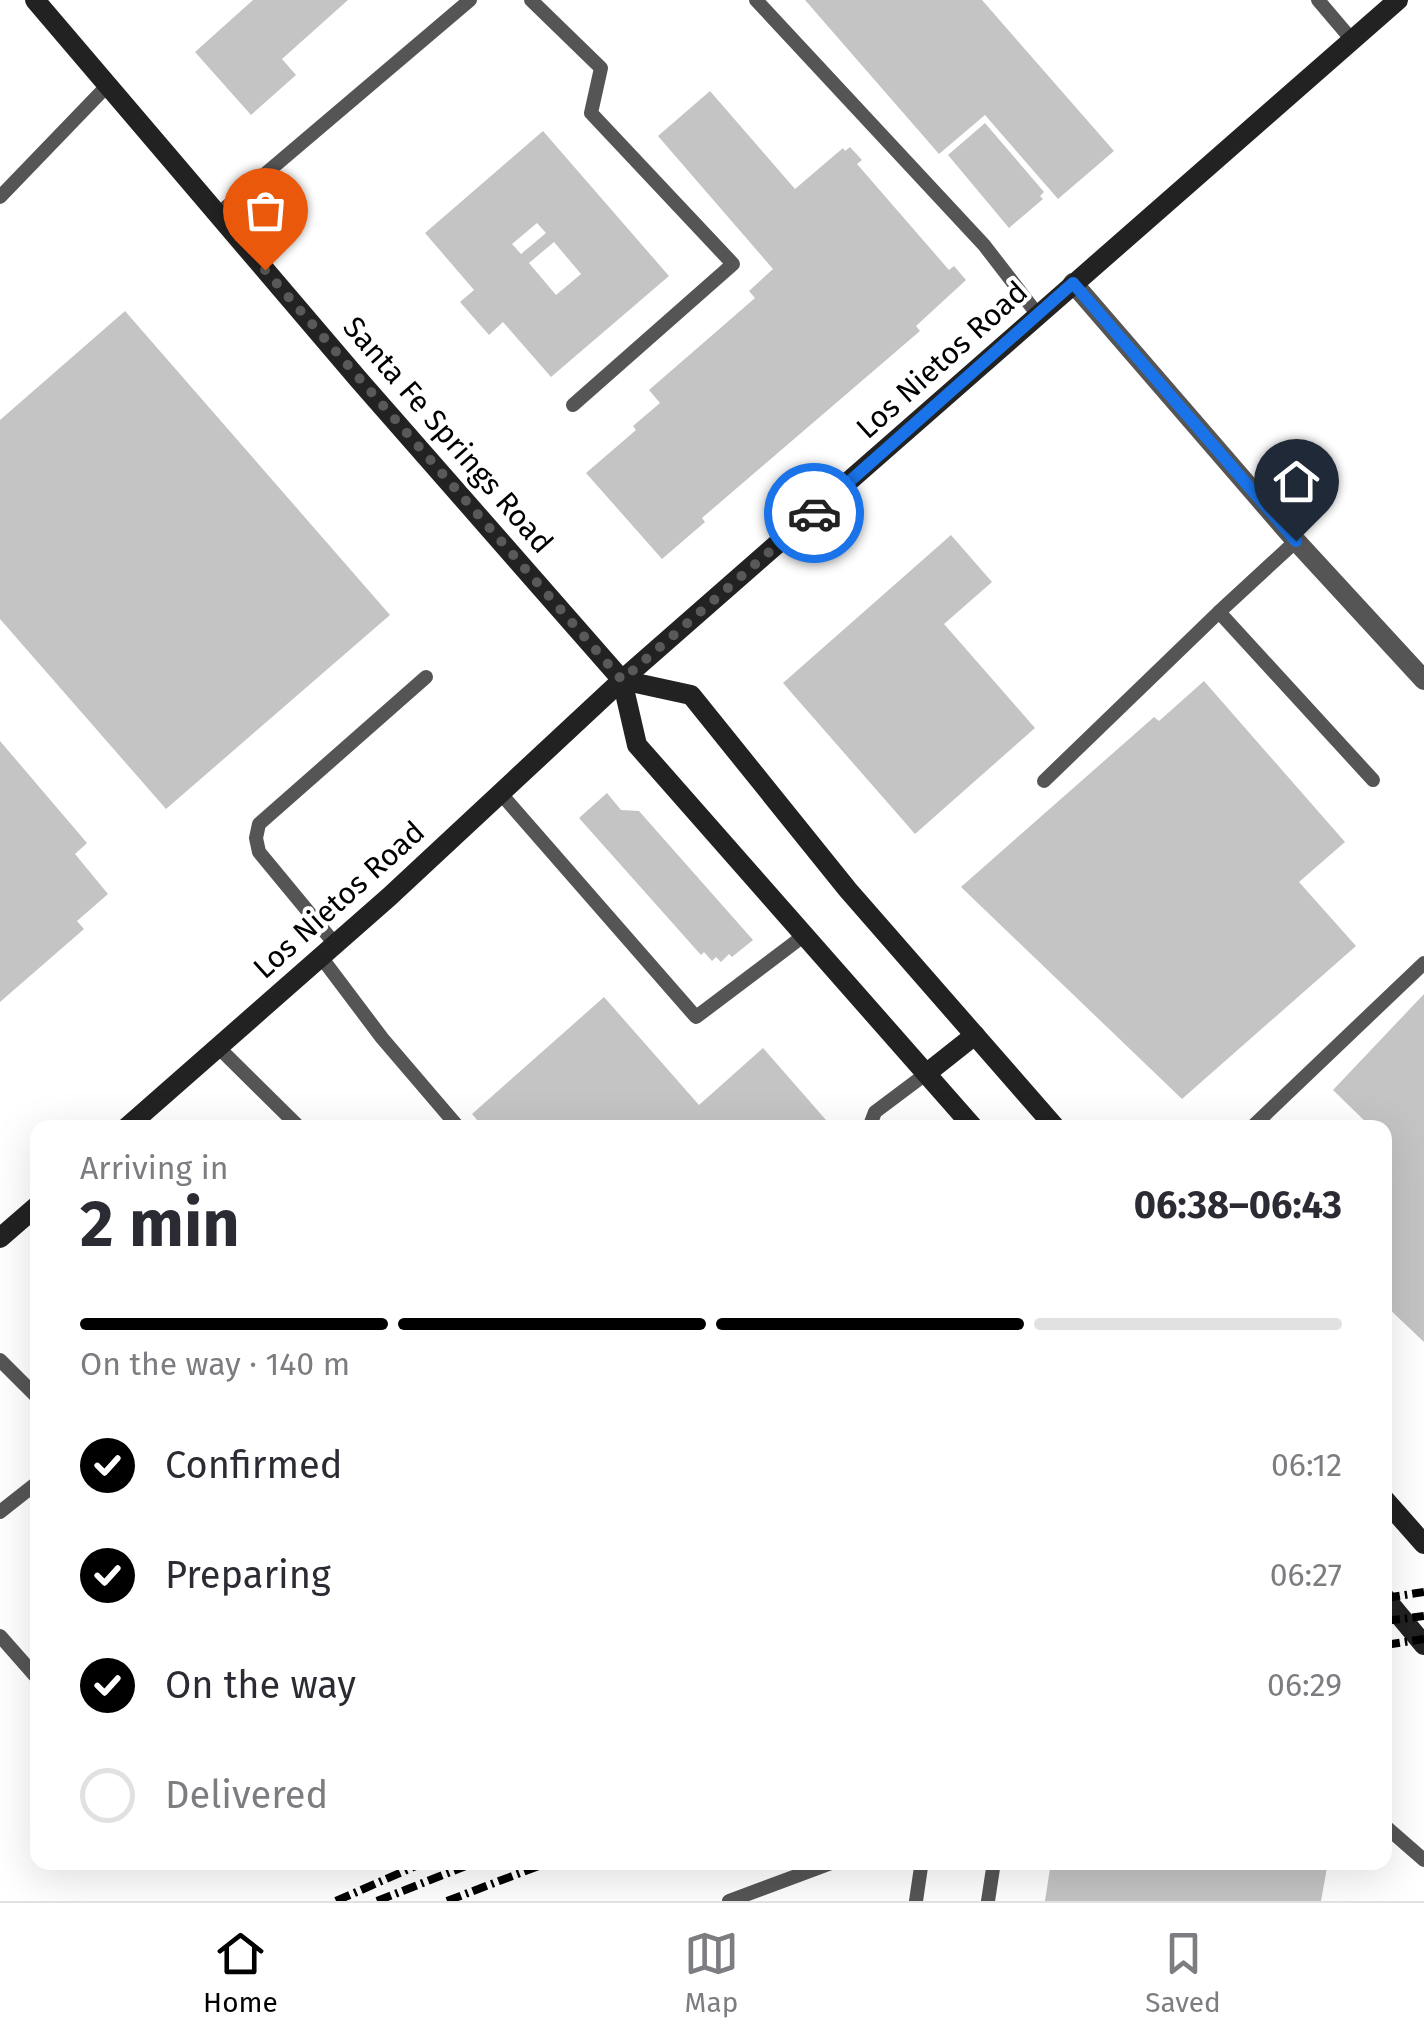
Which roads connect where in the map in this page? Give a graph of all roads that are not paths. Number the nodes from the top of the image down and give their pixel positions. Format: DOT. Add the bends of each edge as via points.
graph roads {
  1 [pos="35,0"];
  2 [pos="470,0"];
  3 [pos="531,0"];
  4 [pos="756,0"];
  5 [pos="1318,0"];
  6 [pos="1398,0"];
  7 [pos="1352,40"];
  8 [pos="106,87"];
  9 [pos="0,197"];
  10 [pos="218,214"];
  11 [pos="1073,283"];
  12 [pos="1038,315"];
  13 [pos="573,405"];
  14 [pos="1296,541"];
  15 [pos="1219,612"];
  16 [pos="426,676"];
  17 [pos="622,680"];
  18 [pos="1424,680"];
  19 [pos="1044,780"];
  20 [pos="1373,780"];
  21 [pos="502,796"];
  22 [pos="806,934"];
  23 [pos="328,951"];
  24 [pos="1424,963"];
  25 [pos="975,1035"];
  26 [pos="218,1047"];
  27 [pos="927,1073"];
  28 [pos="135,1120"];
  29 [pos="292,1120"];
  30 [pos="452,1120"];
  31 [pos="872,1120"];
  32 [pos="967,1120"];
  33 [pos="1049,1120"];
  34 [pos="1259,1120"];
  35 [pos="30,1212"];
  36 [pos="0,1238"];
  37 [pos="0,1360"];
  38 [pos="30,1390"];
  39 [pos="30,1488"];
  40 [pos="1392,1508"];
  41 [pos="0,1512"];
  42 [pos="1424,1544"];
  43 [pos="1392,1606"];
  44 [pos="0,1636"];
  45 [pos="1424,1645"];
  46 [pos="30,1670"];
  47 [pos="1392,1832"];
  48 [pos="1424,1860"];
  49 [pos="812,1870"];
  50 [pos="921,1870"];
  51 [pos="993,1870"];
  52 [pos="728,1901"];
  53 [pos="916,1901"];
  54 [pos="988,1901"];
  1 -- 8 [label="main road, Santa Fe Springs Road"];
  2 -- 10 [label="lane"];
  3 -- 13 [label="lane" via="601,68 591,113 732,264"];
  4 -- 12 [label="lane" via="984,245"];
  5 -- 7 [label="lane"];
  6 -- 7 [label="main road, Los Nietos Road"];
  7 -- 11 [label="main road, Los Nietos Road"];
  8 -- 9 [label="lane"];
  8 -- 10 [label="main road, Santa Fe Springs Road"];
  10 -- 17 [label="main road, Santa Fe Springs Road"];
  11 -- 12 [label="main road, Los Nietos Road"];
  11 -- 14 [label="street"];
  12 -- 17 [label="main road, Los Nietos Road"];
  14 -- 15 [label="lane"];
  14 -- 18 [label="street"];
  15 -- 19 [label="lane"];
  15 -- 20 [label="lane"];
  16 -- 23 [label="lane" via="259,824 259,852"];
  17 -- 21 [label="main road, Los Nietos Road"];
  17 -- 22 [label="main road, Santa Fe Springs Road" via="638,745"];
  17 -- 25 [label="main road" via="691,695"];
  21 -- 22 [label="lane" via="696,1018"];
  21 -- 23 [label="main road, Los Nietos Road"];
  22 -- 27 [label="main road, Santa Fe Springs Road"];
  23 -- 26 [label="main road, Los Nietos Road"];
  23 -- 30 [label="lane" via="382,1038"];
  24 -- 34 [label="lane"];
  25 -- 27 [label="main road"];
  25 -- 33 [label="main road"];
  26 -- 28 [label="main road, Los Nietos Road"];
  26 -- 29 [label="lane"];
  27 -- 31 [label="lane"];
  27 -- 32 [label="main road, Santa Fe Springs Road"];
  35 -- 36 [label="main road"];
  37 -- 38 [label="lane"];
  39 -- 41 [label="lane"];
  40 -- 42 [label="main road"];
  43 -- 45 [label="main road"];
  44 -- 46 [label="lane"];
  47 -- 48 [label="lane"];
  49 -- 52 [label="lane"];
  50 -- 53 [label="lane"];
  51 -- 54 [label="lane"];
}
